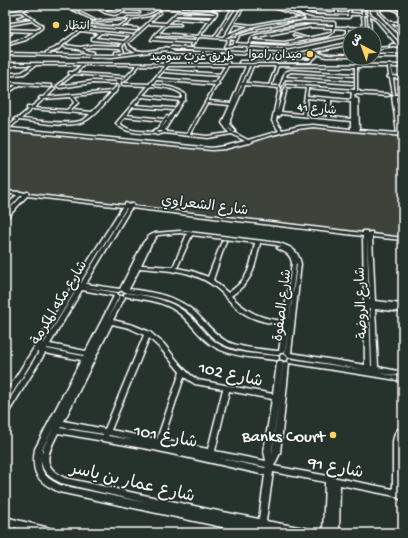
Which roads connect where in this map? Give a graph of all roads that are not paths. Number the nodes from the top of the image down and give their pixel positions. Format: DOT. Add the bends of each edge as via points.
graph roads {
  1 [pos="32,5"];
  2 [pos="53,5"];
  3 [pos="62,5"];
  4 [pos="91,5"];
  5 [pos="96,5"];
  6 [pos="132,5"];
  7 [pos="216,5"];
  8 [pos="263,5"];
  9 [pos="270,5"];
  10 [pos="326,5"];
  11 [pos="340,5"];
  12 [pos="357,5"];
  13 [pos="374,5"];
  14 [pos="378,5"];
  15 [pos="397,5"];
  16 [pos="210,6"];
  17 [pos="243,6"];
  18 [pos="294,6"];
  19 [pos="386,6"];
  20 [pos="166,7"];
  21 [pos="403,7"];
  22 [pos="129,8"];
  23 [pos="180,9"];
  24 [pos="397,9"];
  25 [pos="21,11"];
  26 [pos="125,12"];
  27 [pos="366,12"];
  28 [pos="337,13"];
  29 [pos="5,14"];
  30 [pos="120,14"];
  31 [pos="350,14"];
  32 [pos="403,14"];
  33 [pos="214,15"];
  34 [pos="129,18"];
  35 [pos="172,18"];
  36 [pos="186,18"];
  37 [pos="316,19"];
  38 [pos="33,20"];
  39 [pos="210,20"];
  40 [pos="334,20"];
  41 [pos="94,21"];
  42 [pos="370,22"];
  43 [pos="150,23"];
  44 [pos="233,23"];
  45 [pos="379,23"];
  46 [pos="389,23"];
  47 [pos="403,23"];
  48 [pos="5,24"];
  49 [pos="166,24"];
  50 [pos="180,25"];
  51 [pos="91,26"];
  52 [pos="367,26"];
  53 [pos="368,26"];
  54 [pos="119,27"];
  55 [pos="253,27"];
  56 [pos="334,27"];
  57 [pos="383,27"];
  58 [pos="392,27"];
  59 [pos="342,28"];
  60 [pos="136,29"];
  61 [pos="230,29"];
  62 [pos="241,29"];
  63 [pos="7,31"];
  64 [pos="36,31"];
  65 [pos="83,31"];
  66 [pos="397,31"];
  67 [pos="403,31"];
  68 [pos="101,32"];
  69 [pos="156,34"];
  70 [pos="171,35"];
  71 [pos="294,35"];
  72 [pos="76,36"];
  73 [pos="5,37"];
  74 [pos="197,37"];
  75 [pos="342,37"];
  76 [pos="403,37"];
  77 [pos="214,38"];
  78 [pos="224,38"];
  79 [pos="229,38"];
  80 [pos="236,39"];
  81 [pos="307,39"];
  82 [pos="252,41"];
  83 [pos="124,42"];
  84 [pos="193,42"];
  85 [pos="320,42"];
  86 [pos="5,45"];
  87 [pos="233,45"];
  88 [pos="342,45"];
  89 [pos="65,46"];
  90 [pos="250,46"];
  91 [pos="342,46"];
  92 [pos="401,46"];
  93 [pos="120,47"];
  94 [pos="333,47"];
  95 [pos="80,48"];
  96 [pos="166,48"];
  97 [pos="189,48"];
  98 [pos="382,48"];
  99 [pos="57,49"];
  100 [pos="139,51"];
  101 [pos="247,52"];
  102 [pos="309,52"];
  103 [pos="5,53"];
  104 [pos="10,53"];
  105 [pos="45,54"];
  106 [pos="58,54"];
  107 [pos="287,54"];
  108 [pos="317,54"];
  109 [pos="302,55"];
  110 [pos="342,56"];
  111 [pos="382,56"];
  112 [pos="403,56"];
  113 [pos="309,61"];
  114 [pos="5,64"];
  115 [pos="14,64"];
  116 [pos="34,64"];
  117 [pos="81,64"];
  118 [pos="114,64"];
  119 [pos="138,65"];
  120 [pos="168,65"];
  121 [pos="206,65"];
  122 [pos="228,65"];
  123 [pos="250,65"];
  124 [pos="277,66"];
  125 [pos="342,66"];
  126 [pos="354,66"];
  127 [pos="382,66"];
  128 [pos="388,66"];
  129 [pos="403,66"];
  130 [pos="5,70"];
  131 [pos="165,71"];
  132 [pos="72,72"];
  133 [pos="201,73"];
  134 [pos="5,74"];
  135 [pos="106,74"];
  136 [pos="274,74"];
  137 [pos="221,75"];
  138 [pos="354,75"];
  139 [pos="125,76"];
  140 [pos="285,77"];
  141 [pos="390,77"];
  142 [pos="157,78"];
  143 [pos="403,78"];
  144 [pos="5,83"];
  145 [pos="218,83"];
  146 [pos="242,83"];
  147 [pos="353,83"];
  148 [pos="16,84"];
  149 [pos="118,84"];
  150 [pos="270,85"];
  151 [pos="279,86"];
  152 [pos="55,87"];
  153 [pos="149,87"];
  154 [pos="286,87"];
  155 [pos="308,89"];
  156 [pos="109,92"];
  157 [pos="114,92"];
  158 [pos="355,92"];
  159 [pos="5,93"];
  160 [pos="392,95"];
  161 [pos="72,96"];
  162 [pos="142,96"];
  163 [pos="403,96"];
  164 [pos="43,97"];
  165 [pos="306,98"];
  166 [pos="329,99"];
  167 [pos="181,100"];
  168 [pos="354,101"];
  169 [pos="208,102"];
  170 [pos="233,104"];
  171 [pos="395,105"];
  172 [pos="134,106"];
  173 [pos="403,106"];
  174 [pos="175,107"];
  175 [pos="30,108"];
  176 [pos="68,111"];
  177 [pos="90,113"];
  178 [pos="278,113"];
  179 [pos="303,115"];
  180 [pos="125,116"];
  181 [pos="329,117"];
  182 [pos="18,118"];
  183 [pos="354,119"];
  184 [pos="167,120"];
  185 [pos="396,123"];
  186 [pos="403,123"];
  187 [pos="6,129"];
  188 [pos="355,130"];
  189 [pos="282,131"];
  190 [pos="160,132"];
  191 [pos="233,132"];
  192 [pos="190,134"];
  193 [pos="399,135"];
  194 [pos="250,142"];
  195 [pos="151,144"];
  196 [pos="5,189"];
  197 [pos="5,192"];
  198 [pos="25,193"];
  199 [pos="128,205"];
  200 [pos="5,210"];
  201 [pos="5,217"];
  202 [pos="368,233"];
  203 [pos="190,235"];
  204 [pos="403,236"];
  205 [pos="403,239"];
  206 [pos="225,240"];
  207 [pos="258,243"];
  208 [pos="91,260"];
  209 [pos="97,261"];
  210 [pos="136,266"];
  211 [pos="174,270"];
  212 [pos="210,280"];
  213 [pos="76,286"];
  214 [pos="82,287"];
  215 [pos="122,293"];
  216 [pos="228,296"];
  217 [pos="369,304"];
  218 [pos="403,306"];
  219 [pos="403,310"];
  220 [pos="108,321"];
  221 [pos="288,324"];
  222 [pos="205,327"];
  223 [pos="199,330"];
  224 [pos="148,333"];
  225 [pos="41,348"];
  226 [pos="89,357"];
  227 [pos="284,357"];
  228 [pos="368,370"];
  229 [pos="182,372"];
  230 [pos="375,372"];
  231 [pos="403,374"];
  232 [pos="403,379"];
  233 [pos="226,389"];
  234 [pos="276,397"];
  235 [pos="8,400"];
  236 [pos="5,413"];
  237 [pos="56,426"];
  238 [pos="403,428"];
  239 [pos="106,435"];
  240 [pos="158,445"];
  241 [pos="211,452"];
  242 [pos="269,468"];
  243 [pos="333,480"];
  244 [pos="401,494"];
  245 [pos="5,521"];
  246 [pos="5,526"];
  247 [pos="264,529"];
  248 [pos="11,533"];
  249 [pos="53,533"];
  250 [pos="310,533"];
  251 [pos="327,533"];
  252 [pos="335,533"];
  1 -- 25 [label="street"];
  2 -- 3 [label="street"];
  3 -- 41 [label="street"];
  4 -- 5 [label="street"];
  6 -- 22 [label="street"];
  6 -- 22 [label="street" via="151,7"];
  7 -- 17 [label="street"];
  8 -- 9 [label="street"];
  9 -- 40 [label="street"];
  10 -- 28 [label="street" via="337,9"];
  11 -- 31 [label="street" via="349,8"];
  12 -- 27 [label="street"];
  12 -- 27 [label="street"];
  13 -- 27 [label="street"];
  14 -- 19 [label="street"];
  14 -- 27 [label="street"];
  15 -- 21 [label="street"];
  16 -- 23 [label="street" via="186,6"];
  16 -- 77 [label="street" via="233,9"];
  17 -- 37 [label="street" via="273,8"];
  17 -- 44 [label="street"];
  18 -- 28 [label="street" via="317,12"];
  19 -- 24 [label="street"];
  19 -- 32 [label="street"];
  19 -- 46 [label="street" via="378,10"];
  20 -- 23 [label="street"];
  20 -- 34 [label="street" via="154,13"];
  20 -- 43 [label="street"];
  21 -- 24 [label="street"];
  22 -- 26 [label="street"];
  22 -- 30 [label="street" via="101,10 109,15"];
  23 -- 33 [label="street" via="211,12"];
  24 -- 32 [label="street"];
  25 -- 29 [label="street"];
  25 -- 38 [label="street"];
  26 -- 26 [label="street" via="136,14 138,13 127,12"];
  26 -- 30 [label="street"];
  27 -- 31 [label="street"];
  27 -- 42 [label="street"];
  27 -- 45 [label="street"];
  27 -- 52 [label="street"];
  28 -- 31 [label="street"];
  30 -- 34 [label="street"];
  31 -- 40 [label="street" via="348,17"];
  33 -- 35 [label="street" via="180,13"];
  33 -- 39 [label="street"];
  34 -- 41 [label="street"];
  34 -- 54 [label="street" via="131,20"];
  35 -- 36 [label="street"];
  35 -- 49 [label="street"];
  36 -- 39 [label="street"];
  36 -- 50 [label="street"];
  37 -- 40 [label="street"];
  37 -- 55 [label="street" via="292,20"];
  38 -- 48 [label="street"];
  38 -- 64 [label="street" via="41,26"];
  39 -- 74 [label="street"];
  40 -- 56 [label="street"];
  40 -- 80 [label="street" via="300,22 247,32"];
  41 -- 51 [label="street"];
  41 -- 65 [label="street"];
  42 -- 45 [label="street"];
  42 -- 53 [label="street"];
  43 -- 49 [label="street"];
  43 -- 100 [label="street" via="127,43"];
  44 -- 55 [label="street"];
  44 -- 61 [label="street"];
  45 -- 57 [label="street"];
  46 -- 47 [label="street"];
  46 -- 58 [label="street"];
  49 -- 50 [label="street"];
  49 -- 69 [label="street"];
  50 -- 70 [label="street"];
  51 -- 54 [label="street"];
  51 -- 65 [label="street"];
  54 -- 60 [label="street"];
  55 -- 62 [label="street"];
  56 -- 59 [label="street"];
  56 -- 81 [label="street" via="330,34"];
  56 -- 82 [label="street" via="308,26 259,36"];
  57 -- 58 [label="street"];
  57 -- 92 [label="street"];
  58 -- 66 [label="street"];
  61 -- 62 [label="street"];
  61 -- 78 [label="street"];
  62 -- 78 [label="street"];
  63 -- 64 [label="street"];
  63 -- 73 [label="street" via="11,33"];
  64 -- 86 [label="street" via="25,39"];
  65 -- 68 [label="street"];
  65 -- 72 [label="street"];
  66 -- 67 [label="street"];
  66 -- 76 [label="street"];
  68 -- 83 [label="street" via="132,35"];
  68 -- 83 [label="street" via="92,39"];
  69 -- 70 [label="street"];
  69 -- 84 [label="street" via="152,39"];
  70 -- 74 [label="street"];
  71 -- 81 [label="street"];
  72 -- 89 [label="street"];
  72 -- 99 [label="street"];
  74 -- 77 [label="street"];
  74 -- 84 [label="street"];
  75 -- 85 [label="street"];
  77 -- 78 [label="street"];
  78 -- 79 [label="street"];
  79 -- 80 [label="street"];
  79 -- 87 [label="street" via="225,44"];
  80 -- 87 [label="street"];
  81 -- 82 [label="street" via="284,43"];
  82 -- 90 [label="street"];
  83 -- 93 [label="street"];
  84 -- 97 [label="street"];
  85 -- 90 [label="street" via="289,48"];
  85 -- 94 [label="street"];
  87 -- 90 [label="street"];
  88 -- 94 [label="street"];
  89 -- 95 [label="street"];
  89 -- 99 [label="street"];
  90 -- 101 [label="street"];
  91 -- 94 [label="street"];
  92 -- 98 [label="street"];
  93 -- 95 [label="street"];
  93 -- 95 [label="street" via="122,51 106,53 89,53"];
  94 -- 102 [label="street"];
  94 -- 108 [label="street"];
  96 -- 97 [label="street"];
  96 -- 100 [label="street"];
  96 -- 101 [label="street" via="169,52 180,53"];
  97 -- 100 [label="street"];
  97 -- 101 [label="street"];
  99 -- 105 [label="street"];
  99 -- 106 [label="street"];
  100 -- 104 [label="street" via="103,56"];
  100 -- 106 [label="street" via="109,55"];
  101 -- 107 [label="street"];
  101 -- 107 [label="street"];
  102 -- 108 [label="street"];
  102 -- 109 [label="street"];
  103 -- 104 [label="street"];
  104 -- 105 [label="street"];
  105 -- 106 [label="street"];
  107 -- 109 [label="street"];
  108 -- 109 [label="street"];
  108 -- 110 [label="street"];
  108 -- 113 [label="street"];
  109 -- 113 [label="street"];
  111 -- 112 [label="street"];
  113 -- 122 [label="street" via="230,62"];
  114 -- 115 [label="street, طريق غرب سوميد"];
  115 -- 116 [label="street, طريق غرب سوميد"];
  115 -- 130 [label="street"];
  116 -- 117 [label="street, طريق غرب سوميد"];
  116 -- 134 [label="street" via="23,73"];
  117 -- 118 [label="street, طريق غرب سوميد"];
  117 -- 132 [label="street"];
  118 -- 119 [label="street, طريق غرب سوميد"];
  118 -- 135 [label="street"];
  119 -- 120 [label="street, طريق غرب سوميد"];
  119 -- 139 [label="street"];
  119 -- 149 [label="street"];
  120 -- 121 [label="street, طريق غرب سوميد"];
  120 -- 131 [label="street"];
  120 -- 142 [label="street"];
  121 -- 122 [label="street, طريق غرب سوميد"];
  121 -- 133 [label="street"];
  122 -- 123 [label="street, طريق غرب سوميد"];
  122 -- 137 [label="street"];
  122 -- 145 [label="street"];
  123 -- 124 [label="street, طريق غرب سوميد"];
  123 -- 146 [label="street"];
  124 -- 125 [label="street, طريق غرب سوميد"];
  124 -- 136 [label="street"];
  126 -- 138 [label="street"];
  127 -- 128 [label="street, طريق غرب سوميد"];
  128 -- 129 [label="street, طريق غرب سوميد"];
  128 -- 141 [label="street"];
  131 -- 133 [label="street"];
  131 -- 142 [label="street"];
  132 -- 135 [label="street"];
  132 -- 152 [label="street"];
  133 -- 137 [label="street"];
  135 -- 139 [label="street"];
  136 -- 140 [label="street"];
  136 -- 150 [label="street"];
  137 -- 145 [label="street"];
  138 -- 140 [label="street" via="296,72"];
  138 -- 147 [label="street"];
  138 -- 158 [label="street"];
  139 -- 149 [label="street"];
  140 -- 147 [label="street"];
  140 -- 151 [label="street"];
  140 -- 154 [label="street"];
  141 -- 143 [label="street"];
  141 -- 160 [label="street"];
  142 -- 145 [label="street"];
  142 -- 153 [label="street"];
  144 -- 148 [label="street"];
  145 -- 169 [label="street"];
  146 -- 150 [label="street"];
  146 -- 151 [label="street"];
  146 -- 170 [label="street"];
  147 -- 158 [label="street"];
  148 -- 152 [label="street"];
  148 -- 159 [label="street"];
  149 -- 152 [label="street"];
  149 -- 153 [label="street"];
  149 -- 156 [label="street"];
  149 -- 157 [label="street"];
  150 -- 151 [label="street"];
  151 -- 154 [label="street"];
  151 -- 178 [label="street"];
  152 -- 164 [label="street"];
  153 -- 162 [label="street"];
  153 -- 167 [label="street" via="173,90 180,95"];
  154 -- 155 [label="street"];
  154 -- 158 [label="street"];
  154 -- 178 [label="street"];
  155 -- 158 [label="street"];
  155 -- 165 [label="street"];
  156 -- 157 [label="street"];
  156 -- 161 [label="street"];
  156 -- 177 [label="street"];
  157 -- 177 [label="street"];
  158 -- 160 [label="street"];
  158 -- 168 [label="street"];
  160 -- 163 [label="street"];
  160 -- 171 [label="street"];
  160 -- 185 [label="street"];
  161 -- 164 [label="street"];
  161 -- 176 [label="street" via="74,103"];
  162 -- 167 [label="street"];
  162 -- 172 [label="street"];
  164 -- 175 [label="street"];
  165 -- 166 [label="street"];
  165 -- 179 [label="street"];
  166 -- 168 [label="street"];
  166 -- 181 [label="street"];
  167 -- 174 [label="street"];
  168 -- 183 [label="street"];
  169 -- 170 [label="street"];
  169 -- 192 [label="street"];
  170 -- 191 [label="street" via="224,123"];
  171 -- 173 [label="street"];
  171 -- 185 [label="street"];
  172 -- 174 [label="street"];
  172 -- 180 [label="street"];
  174 -- 184 [label="street"];
  174 -- 184 [label="street"];
  175 -- 176 [label="street"];
  175 -- 182 [label="street"];
  176 -- 177 [label="street"];
  177 -- 182 [label="street" via="85,120 74,124"];
  178 -- 179 [label="street, شارع 41"];
  178 -- 189 [label="street" via="274,122"];
  179 -- 181 [label="street, شارع 41"];
  180 -- 184 [label="street"];
  180 -- 190 [label="street" via="118,123 122,127"];
  181 -- 183 [label="street, شارع 41"];
  182 -- 187 [label="street"];
  183 -- 188 [label="street"];
  184 -- 190 [label="street"];
  185 -- 186 [label="street"];
  185 -- 193 [label="street"];
  187 -- 195 [label="street"];
  188 -- 189 [label="street" via="306,126"];
  188 -- 193 [label="street"];
  189 -- 194 [label="street"];
  190 -- 192 [label="street"];
  190 -- 195 [label="street"];
  191 -- 192 [label="street" via="211,137"];
  191 -- 194 [label="street"];
  194 -- 195 [label="street" via="212,149"];
  196 -- 198 [label="street, شارع الشعراوي"];
  197 -- 198 [label="street, شارع الشعراوي"];
  198 -- 199 [label="street, شارع الشعراوي"];
  198 -- 200 [label="street"];
  198 -- 201 [label="street"];
  199 -- 202 [label="street, شارع الشعراوي"];
  199 -- 208 [label="street, شارع مكه المكرمة"];
  199 -- 209 [label="street, شارع مكه المكرمة"];
  202 -- 204 [label="street, شارع الشعراوي"];
  202 -- 205 [label="street, شارع الشعراوي"];
  202 -- 217 [label="street, شارع الروضة"];
  203 -- 206 [label="street"];
  203 -- 210 [label="street, شارع عمار بن ياسر" via="166,234 152,238"];
  203 -- 211 [label="street"];
  206 -- 207 [label="street"];
  206 -- 212 [label="street"];
  207 -- 216 [label="street" via="248,280"];
  207 -- 221 [label="street, شارع الصفوة" via="284,250 294,258"];
  208 -- 209 [label="street"];
  208 -- 213 [label="street, شارع مكه المكرمة"];
  209 -- 214 [label="street, شارع مكه المكرمة"];
  210 -- 211 [label="street"];
  210 -- 215 [label="street, شارع عمار بن ياسر"];
  211 -- 212 [label="street" via="194,273"];
  212 -- 216 [label="street"];
  213 -- 214 [label="street"];
  213 -- 225 [label="street, شارع مكه المكرمة"];
  214 -- 215 [label="street"];
  214 -- 225 [label="street, شارع مكه المكرمة"];
  215 -- 220 [label="street, شارع عمار بن ياسر"];
  215 -- 222 [label="street" via="162,296 174,300 193,313"];
  215 -- 223 [label="street" via="170,304 180,310"];
  216 -- 221 [label="street" via="250,314 261,319"];
  217 -- 218 [label="street"];
  217 -- 219 [label="street"];
  217 -- 228 [label="street, شارع الروضة"];
  217 -- 230 [label="street, شارع الروضة"];
  220 -- 224 [label="street, شارع 102"];
  220 -- 226 [label="street, شارع عمار بن ياسر"];
  221 -- 227 [label="street, شارع الصفوة"];
  222 -- 223 [label="street"];
  222 -- 227 [label="street" via="228,344"];
  223 -- 227 [label="street" via="224,349"];
  224 -- 229 [label="street, شارع 102" via="163,347"];
  224 -- 239 [label="street"];
  225 -- 226 [label="street"];
  225 -- 235 [label="street, شارع مكه المكرمة"];
  226 -- 237 [label="street, شارع عمار بن ياسر"];
  227 -- 228 [label="street"];
  227 -- 234 [label="street, شارع الصفوة"];
  227 -- 242 [label="street, شارع الصفوة" via="276,453"];
  228 -- 230 [label="street"];
  229 -- 233 [label="street, شارع 102" via="197,382"];
  229 -- 240 [label="street"];
  230 -- 231 [label="street"];
  230 -- 232 [label="street"];
  233 -- 234 [label="street, شارع 102"];
  233 -- 241 [label="street"];
  234 -- 242 [label="street, شارع الصفوة" via="268,451"];
  235 -- 236 [label="street, شارع مكه المكرمة"];
  237 -- 239 [label="street, شارع 101"];
  237 -- 247 [label="street, شارع عمار بن ياسر" via="43,458 46,468 72,487"];
  238 -- 244 [label="street" via="396,441"];
  239 -- 240 [label="street, شارع 101"];
  240 -- 241 [label="street, شارع 101"];
  240 -- 242 [label="street, شارع 101"];
  241 -- 242 [label="street, شارع 101"];
  242 -- 243 [label="street, شارع 91"];
  242 -- 247 [label="street, شارع الصفوة"];
  243 -- 244 [label="street, شارع 91"];
  243 -- 251 [label="street"];
  243 -- 252 [label="street"];
  245 -- 249 [label="street"];
  246 -- 248 [label="highway"];
  247 -- 250 [label="street, شارع عمار بن ياسر"];
}
